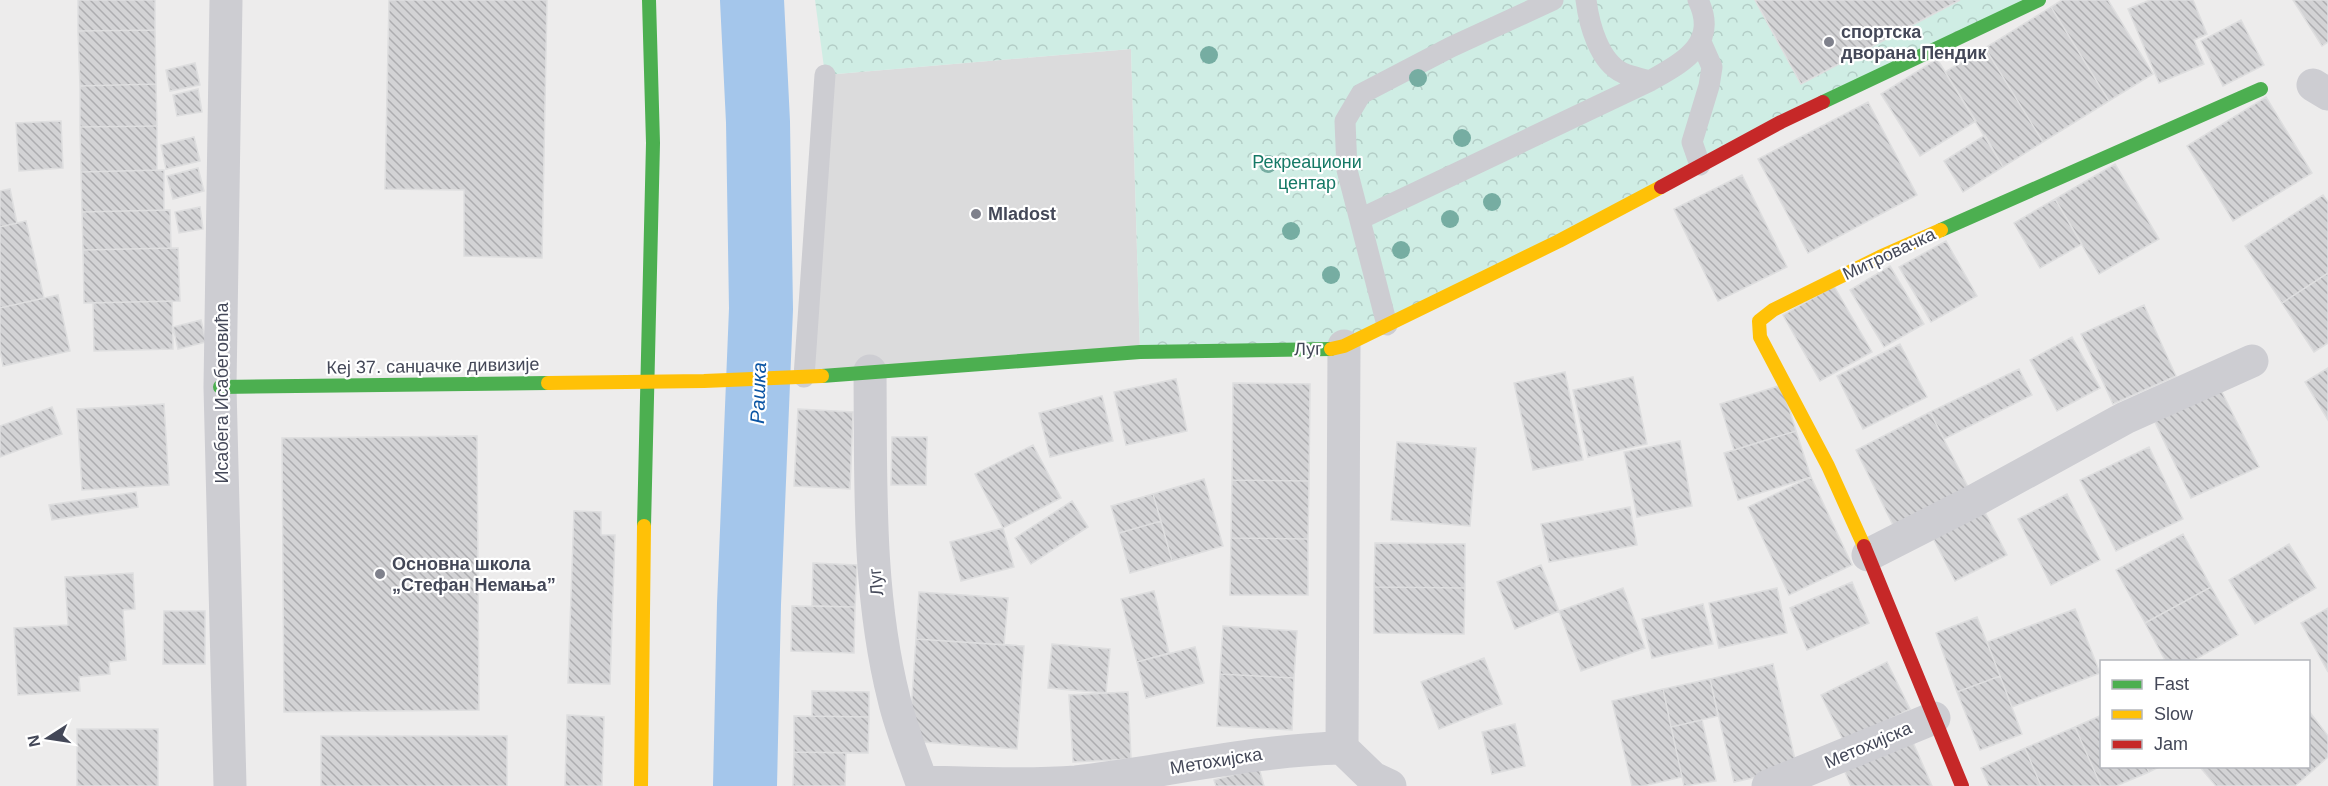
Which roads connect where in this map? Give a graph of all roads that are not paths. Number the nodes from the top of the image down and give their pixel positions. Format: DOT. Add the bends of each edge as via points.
graph roads {
  1 [pos="226,0"];
  2 [pos="648,0"];
  3 [pos="1553,0"];
  4 [pos="1586,0"];
  5 [pos="1698,0"];
  6 [pos="2039,0"];
  7 [pos="1701,42"];
  8 [pos="825,75"];
  9 [pos="1650,81"];
  10 [pos="2261,89"];
  11 [pos="1700,165"];
  12 [pos="1360,219"];
  13 [pos="1387,325"];
  14 [pos="1344,346"];
  15 [pos="2252,361"];
  16 [pos="870,371"];
  17 [pos="804,376"];
  18 [pos="704,381"];
  19 [pos="646,382"];
  20 [pos="220,387"];
  21 [pos="1868,555"];
  22 [pos="1934,717"];
  23 [pos="1342,748"];
  24 [pos="922,784"];
  25 [pos="230,786"];
  26 [pos="641,786"];
  27 [pos="1390,786"];
  28 [pos="1768,786"];
  29 [pos="1962,786"];
  1 -- 20 [label="street, Исабега Исабеговића"];
  2 -- 19 [label="street" via="653,147"];
  3 -- 12 [label="lane" via="1361,94 1345,130 1347,170"];
  4 -- 9 [label="lane" via="1588,17 1609,61 1622,73"];
  5 -- 7 [label="lane" via="1704,11"];
  6 -- 11 [label="street" via="1781,122"];
  7 -- 9 [label="lane" via="1684,61"];
  7 -- 11 [label="lane" via="1712,67 1692,142"];
  8 -- 17 [label="lane"];
  9 -- 12 [label="lane"];
  10 -- 21 [label="street, Митровачка" via="1880,257 1773,310 1759,321 1760,337 1828,466"];
  11 -- 13 [label="street"];
  12 -- 13 [label="lane"];
  13 -- 14 [label="street"];
  14 -- 16 [label="street, Луг" via="1140,352"];
  14 -- 23 [label="street, Луг"];
  15 -- 21 [label="street" via="2125,418"];
  16 -- 17 [label="street, Луг"];
  16 -- 24 [label="street, Луг" via="871,515 879,618 901,727"];
  17 -- 18 [label="street, Луг"];
  18 -- 19 [label="street, Кеј 37. санџачке дивизије"];
  19 -- 20 [label="street, Кеј 37. санџачке дивизије"];
  19 -- 26 [label="street"];
  20 -- 25 [label="street, Исабега Исабеговића"];
  21 -- 22 [label="street, Митровачка"];
  22 -- 28 [label="street, Метохијска"];
  22 -- 29 [label="street, Митровачка"];
  23 -- 24 [label="street, Метохијска" via="1259,753 1074,782"];
  23 -- 27 [label="street" via="1373,778"];
}
